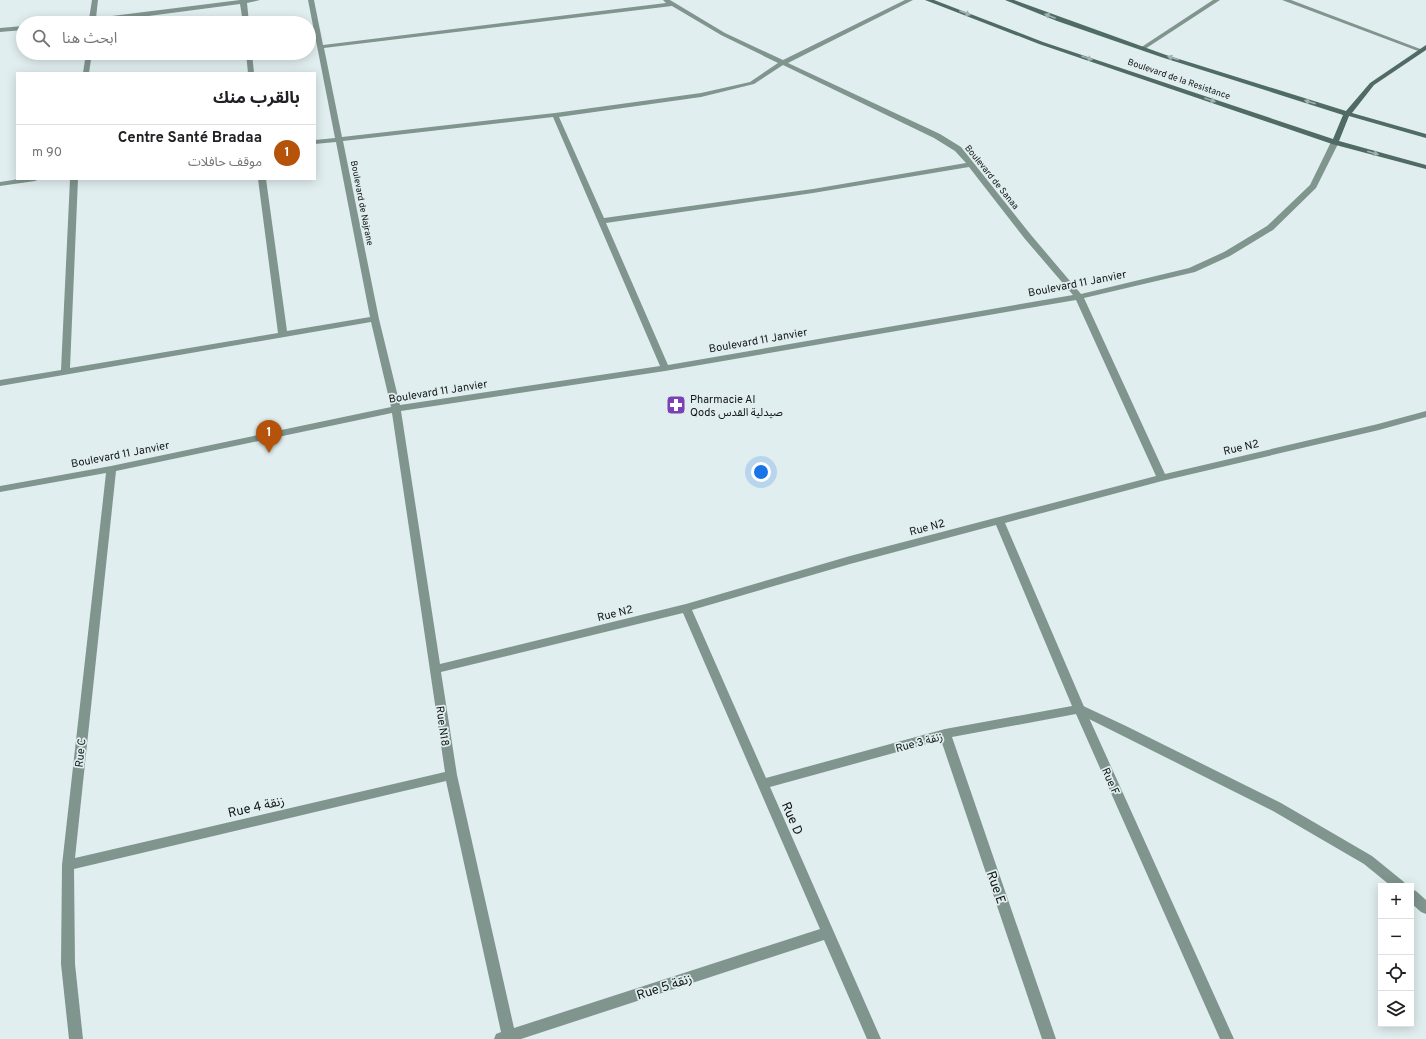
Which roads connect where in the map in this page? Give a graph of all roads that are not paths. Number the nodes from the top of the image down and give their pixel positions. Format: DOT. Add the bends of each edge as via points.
graph roads {
  1 [pos="95,0"];
  2 [pos="257,0"];
  3 [pos="311,0"];
  4 [pos="910,0"];
  5 [pos="928,0"];
  6 [pos="1008,0"];
  7 [pos="1216,0"];
  8 [pos="1285,0"];
  9 [pos="243,1"];
  10 [pos="669,2"];
  11 [pos="93,16"];
  12 [pos="135,16"];
  13 [pos="245,16"];
  14 [pos="314,16"];
  15 [pos="316,26"];
  16 [pos="16,29"];
  17 [pos="0,30"];
  18 [pos="320,47"];
  19 [pos="1143,48"];
  20 [pos="1423,48"];
  21 [pos="88,60"];
  22 [pos="250,60"];
  23 [pos="782,63"];
  24 [pos="86,72"];
  25 [pos="251,72"];
  26 [pos="1347,114"];
  27 [pos="555,115"];
  28 [pos="1426,136"];
  29 [pos="339,139"];
  30 [pos="316,142"];
  31 [pos="1335,142"];
  32 [pos="971,164"];
  33 [pos="1426,167"];
  34 [pos="28,180"];
  35 [pos="74,180"];
  36 [pos="262,180"];
  37 [pos="0,184"];
  38 [pos="602,221"];
  39 [pos="1079,297"];
  40 [pos="375,319"];
  41 [pos="283,335"];
  42 [pos="665,368"];
  43 [pos="65,371"];
  44 [pos="0,383"];
  45 [pos="396,409"];
  46 [pos="1426,414"];
  47 [pos="111,468"];
  48 [pos="1162,478"];
  49 [pos="0,489"];
  50 [pos="999,520"];
  51 [pos="686,608"];
  52 [pos="435,669"];
  53 [pos="1079,709"];
  54 [pos="945,734"];
  55 [pos="451,775"];
  56 [pos="762,784"];
  57 [pos="68,865"];
  58 [pos="1396,883"];
  59 [pos="1414,897"];
  60 [pos="1426,908"];
  61 [pos="827,933"];
  62 [pos="506,1038"];
  63 [pos="76,1039"];
  64 [pos="874,1039"];
  65 [pos="1049,1039"];
  66 [pos="1227,1039"];
  1 -- 11 [label="street"];
  2 -- 9 [label="street"];
  3 -- 14 [label="street, Boulevard de Najrane"];
  4 -- 23 [label="street"];
  5 -- 31 [label="main road, Boulevard de la Resistance, one-way" via="1041,43"];
  19 -- 6 [label="main road, Boulevard de la Resistance, one-way"];
  7 -- 19 [label="street"];
  8 -- 20 [label="street"];
  9 -- 12 [label="street"];
  9 -- 13 [label="street"];
  10 -- 18 [label="street"];
  10 -- 23 [label="street, Boulevard de Sanaa" via="722,34"];
  15 -- 18 [label="street, Boulevard de Najrane"];
  16 -- 17 [label="street"];
  18 -- 29 [label="street, Boulevard de Najrane"];
  26 -- 19 [label="main road, Boulevard de la Resistance, one-way"];
  20 -- 26 [label="main road, Boulevard 11 Janvier" via="1372,84"];
  21 -- 24 [label="street"];
  22 -- 25 [label="street"];
  23 -- 27 [label="street" via="752,83 701,95"];
  23 -- 32 [label="street, Boulevard de Sanaa" via="937,136 958,149"];
  26 -- 28 [label="main road, Boulevard de la Resistance"];
  26 -- 31 [label="main road, Boulevard 11 Janvier"];
  27 -- 29 [label="street"];
  27 -- 38 [label="street"];
  29 -- 30 [label="street"];
  29 -- 40 [label="street, Boulevard de Najrane"];
  31 -- 33 [label="main road, Boulevard de la Resistance, one-way"];
  31 -- 39 [label="street, Boulevard 11 Janvier" via="1313,186 1270,228 1227,254 1192,270"];
  32 -- 38 [label="street" via="812,191"];
  32 -- 39 [label="street, Boulevard de Sanaa"];
  34 -- 37 [label="street"];
  35 -- 43 [label="street"];
  36 -- 41 [label="street"];
  38 -- 42 [label="street"];
  39 -- 42 [label="street, Boulevard 11 Janvier"];
  39 -- 48 [label="street, Boulevard de Sanaa"];
  40 -- 41 [label="street"];
  40 -- 45 [label="street, Boulevard de Najrane"];
  41 -- 43 [label="street"];
  42 -- 45 [label="street, Boulevard 11 Janvier"];
  43 -- 44 [label="street"];
  45 -- 47 [label="street, Boulevard 11 Janvier"];
  45 -- 52 [label="street, Rue N18"];
  46 -- 48 [label="street, Rue N2"];
  47 -- 49 [label="street, Boulevard 11 Janvier"];
  47 -- 57 [label="street, Rue C"];
  48 -- 50 [label="street, Rue N2"];
  50 -- 51 [label="street, Rue N2"];
  50 -- 53 [label="street, Rue F"];
  51 -- 52 [label="street, Rue N2"];
  51 -- 56 [label="street, Rue D"];
  52 -- 55 [label="street, Rue N18"];
  53 -- 54 [label="street, Rue 3 زنقة"];
  53 -- 58 [label="street" via="1277,807 1368,860"];
  53 -- 66 [label="street, Rue F"];
  54 -- 56 [label="street, Rue 3 زنقة"];
  54 -- 65 [label="street, Rue E"];
  55 -- 57 [label="street, Rue 4 زنقة"];
  55 -- 62 [label="street, Rue N18"];
  56 -- 61 [label="street, Rue D"];
  57 -- 63 [label="street, Rue C" via="68,964"];
  59 -- 60 [label="street"];
  61 -- 62 [label="street, Rue 5 زنقة"];
  61 -- 64 [label="street, Rue D"];
}
